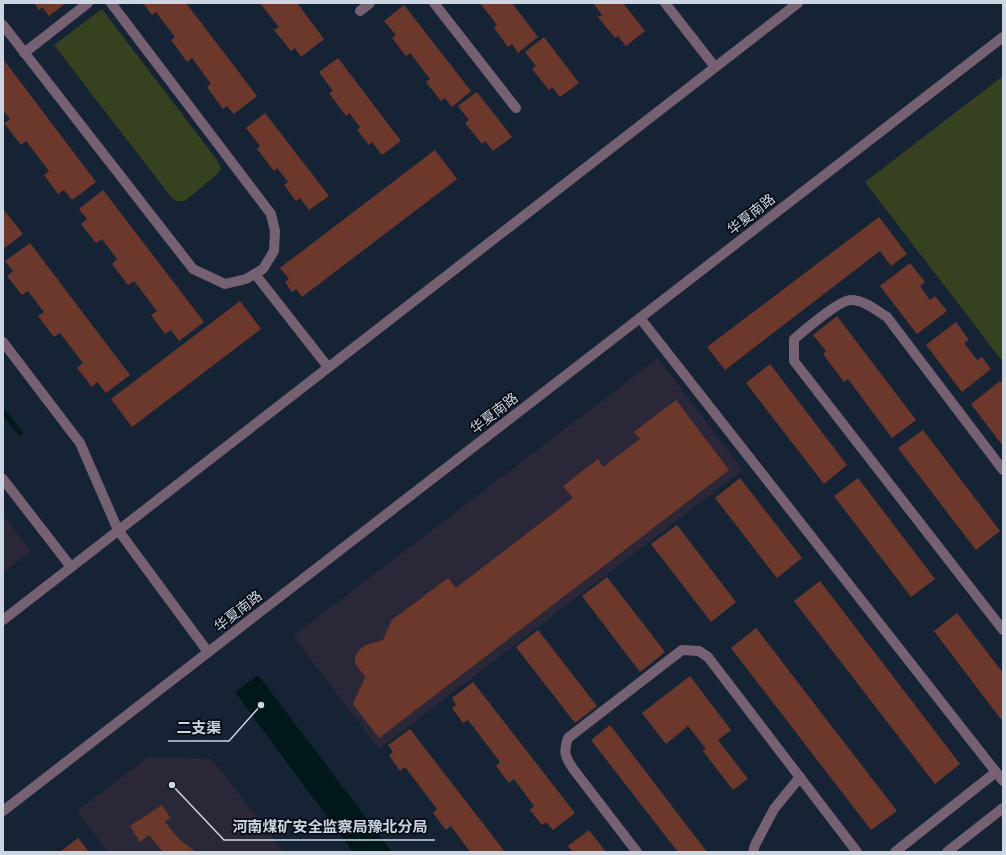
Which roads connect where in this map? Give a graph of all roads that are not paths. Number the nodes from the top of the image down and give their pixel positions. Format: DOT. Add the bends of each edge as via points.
graph roads {
  1 [pos="88,3"];
  2 [pos="111,3"];
  3 [pos="370,3"];
  4 [pos="434,3"];
  5 [pos="665,3"];
  6 [pos="798,3"];
  7 [pos="360,10"];
  8 [pos="3,25"];
  9 [pos="1003,37"];
  10 [pos="24,53"];
  11 [pos="715,67"];
  12 [pos="516,108"];
  13 [pos="256,274"];
  14 [pos="640,318"];
  15 [pos="3,342"];
  16 [pos="328,367"];
  17 [pos="1003,470"];
  18 [pos="3,479"];
  19 [pos="118,530"];
  20 [pos="71,567"];
  21 [pos="3,620"];
  22 [pos="1003,630"];
  23 [pos="208,652"];
  24 [pos="996,772"];
  25 [pos="800,777"];
  26 [pos="1003,781"];
  27 [pos="1003,808"];
  28 [pos="3,811"];
  29 [pos="637,852"];
  30 [pos="753,852"];
  31 [pos="857,852"];
  32 [pos="895,852"];
  33 [pos="947,852"];
  1 -- 10 [label="street"];
  2 -- 13 [label="street" via="271,214 276,231 274,251 263,269"];
  3 -- 7 [label="street"];
  4 -- 12 [label="street"];
  5 -- 11 [label="street"];
  6 -- 11 [label="street"];
  8 -- 10 [label="street"];
  9 -- 14 [label="street, 华夏南路"];
  10 -- 13 [label="street" via="193,270 225,284 246,280"];
  11 -- 16 [label="street"];
  13 -- 16 [label="street"];
  14 -- 23 [label="street, 华夏南路"];
  14 -- 24 [label="street"];
  15 -- 19 [label="street" via="80,443"];
  16 -- 19 [label="street"];
  17 -- 22 [label="street" via="887,317 865,302 850,299 839,303 794,339 794,361"];
  18 -- 20 [label="street"];
  19 -- 20 [label="street"];
  19 -- 23 [label="street"];
  20 -- 21 [label="street"];
  23 -- 28 [label="street, 华夏南路"];
  24 -- 26 [label="street"];
  24 -- 32 [label="street"];
  25 -- 29 [label="street" via="708,657 699,652 682,650 568,738 564,750 566,760"];
  25 -- 30 [label="street" via="774,809"];
  25 -- 31 [label="street"];
  27 -- 33 [label="street"];
}
